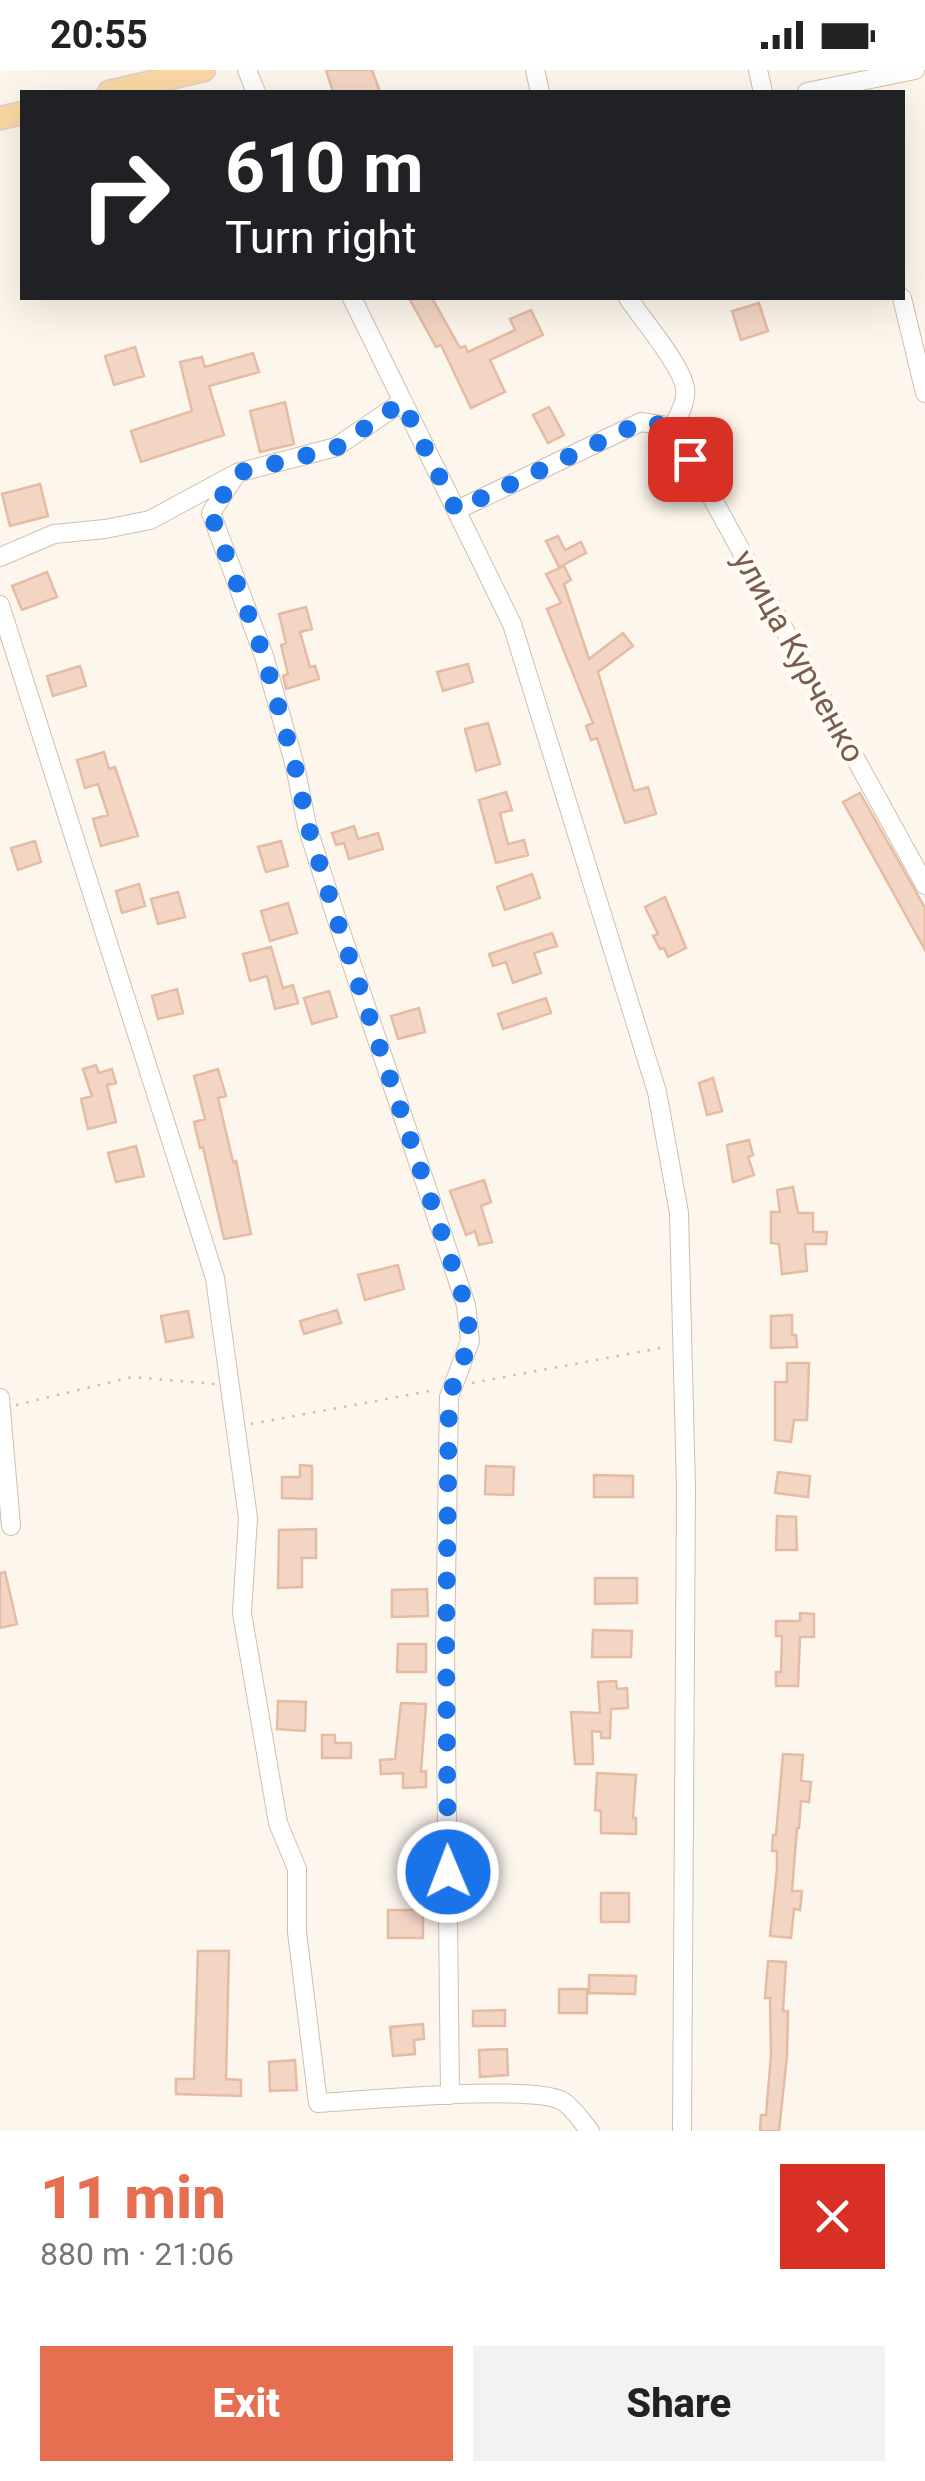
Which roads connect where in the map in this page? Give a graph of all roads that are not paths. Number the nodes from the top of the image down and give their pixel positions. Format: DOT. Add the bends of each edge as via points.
graph roads {
  1 [pos="204,70"];
  2 [pos="915,70"];
  3 [pos="118,90"];
  4 [pos="839,90"];
  5 [pos="353,300"];
  6 [pos="629,300"];
  7 [pos="902,300"];
  8 [pos="925,393"];
  9 [pos="402,402"];
  10 [pos="672,426"];
  11 [pos="237,473"];
  12 [pos="456,510"];
  13 [pos="0,558"];
  14 [pos="0,605"];
  15 [pos="925,885"];
  16 [pos="2,1403"];
  17 [pos="11,1526"];
  18 [pos="450,2095"];
  19 [pos="590,2131"];
  20 [pos="682,2131"];
  1 -- 3 [label="main road"];
  2 -- 4 [label="street"];
  5 -- 9 [label="street"];
  6 -- 10 [label="street" via="680,372 684,405"];
  7 -- 8 [label="street"];
  9 -- 11 [label="street" via="336,448"];
  9 -- 12 [label="street"];
  10 -- 12 [label="street" via="642,422"];
  10 -- 15 [label="street, улица Курченко"];
  11 -- 13 [label="street" via="150,520 54,534"];
  11 -- 18 [label="street" via="211,514 264,656 334,911 466,1306 470,1341 449,1397"];
  12 -- 20 [label="street" via="512,624 657,1092 679,1213 686,1488"];
  14 -- 18 [label="street" via="215,1278 248,1518 242,1613 278,1822 297,1869 297,1932 318,2103"];
  16 -- 17 [label="street"];
  18 -- 19 [label="street" via="542,2094 563,2101"];
}
